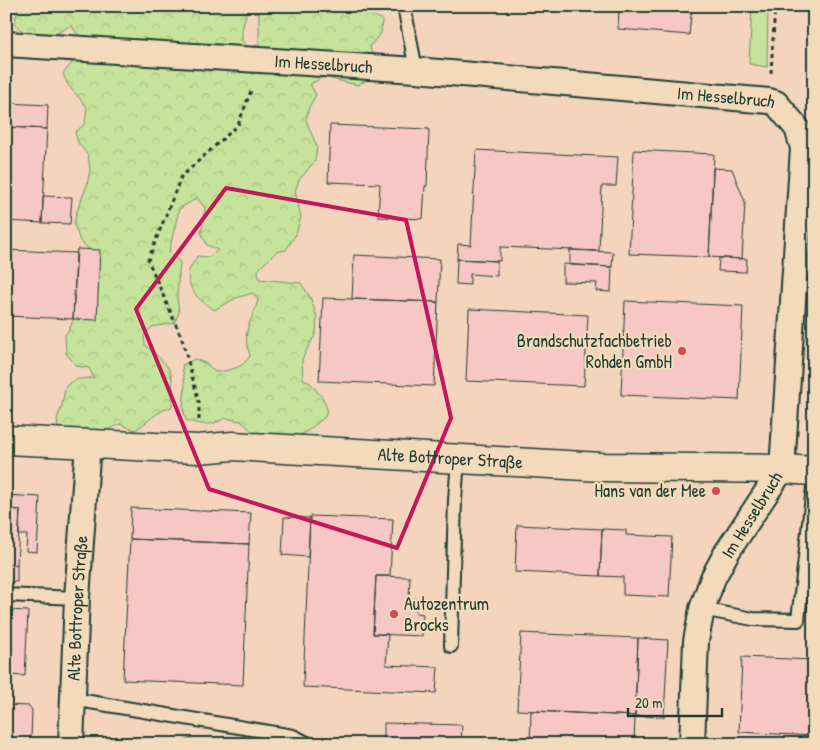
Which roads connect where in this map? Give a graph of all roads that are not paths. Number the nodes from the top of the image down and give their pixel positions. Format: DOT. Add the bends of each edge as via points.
graph roads {
  1 [pos="404,6"];
  2 [pos="6,44"];
  3 [pos="416,70"];
  4 [pos="6,440"];
  5 [pos="88,443"];
  6 [pos="458,459"];
  7 [pos="782,469"];
  8 [pos="814,471"];
  9 [pos="814,478"];
  10 [pos="6,595"];
  11 [pos="77,598"];
  12 [pos="702,609"];
  13 [pos="452,646"];
  14 [pos="72,699"];
  15 [pos="71,744"];
  16 [pos="309,744"];
  17 [pos="692,744"];
  1 -- 3 [label="lane"];
  2 -- 3 [label="street, Im Hesselbruch"];
  3 -- 7 [label="street, Im Hesselbruch" via="776,103 797,128 803,148"];
  4 -- 5 [label="street, Alte Bottroper Straße"];
  5 -- 6 [label="street, Alte Bottroper Straße" via="198,449 232,446"];
  5 -- 11 [label="street, Alte Bottroper Straße"];
  6 -- 7 [label="street, Alte Bottroper Straße" via="602,467"];
  6 -- 13 [label="lane"];
  7 -- 8 [label="street, Alte Bottroper Straße"];
  7 -- 12 [label="street, Im Hesselbruch" via="727,552"];
  9 -- 12 [label="lane" via="798,620 752,619"];
  10 -- 11 [label="lane"];
  11 -- 14 [label="street, Alte Bottroper Straße"];
  12 -- 17 [label="street, Im Hesselbruch" via="696,641"];
  14 -- 15 [label="street, Alte Bottroper Straße"];
  14 -- 16 [label="lane" via="293,736"];
}
